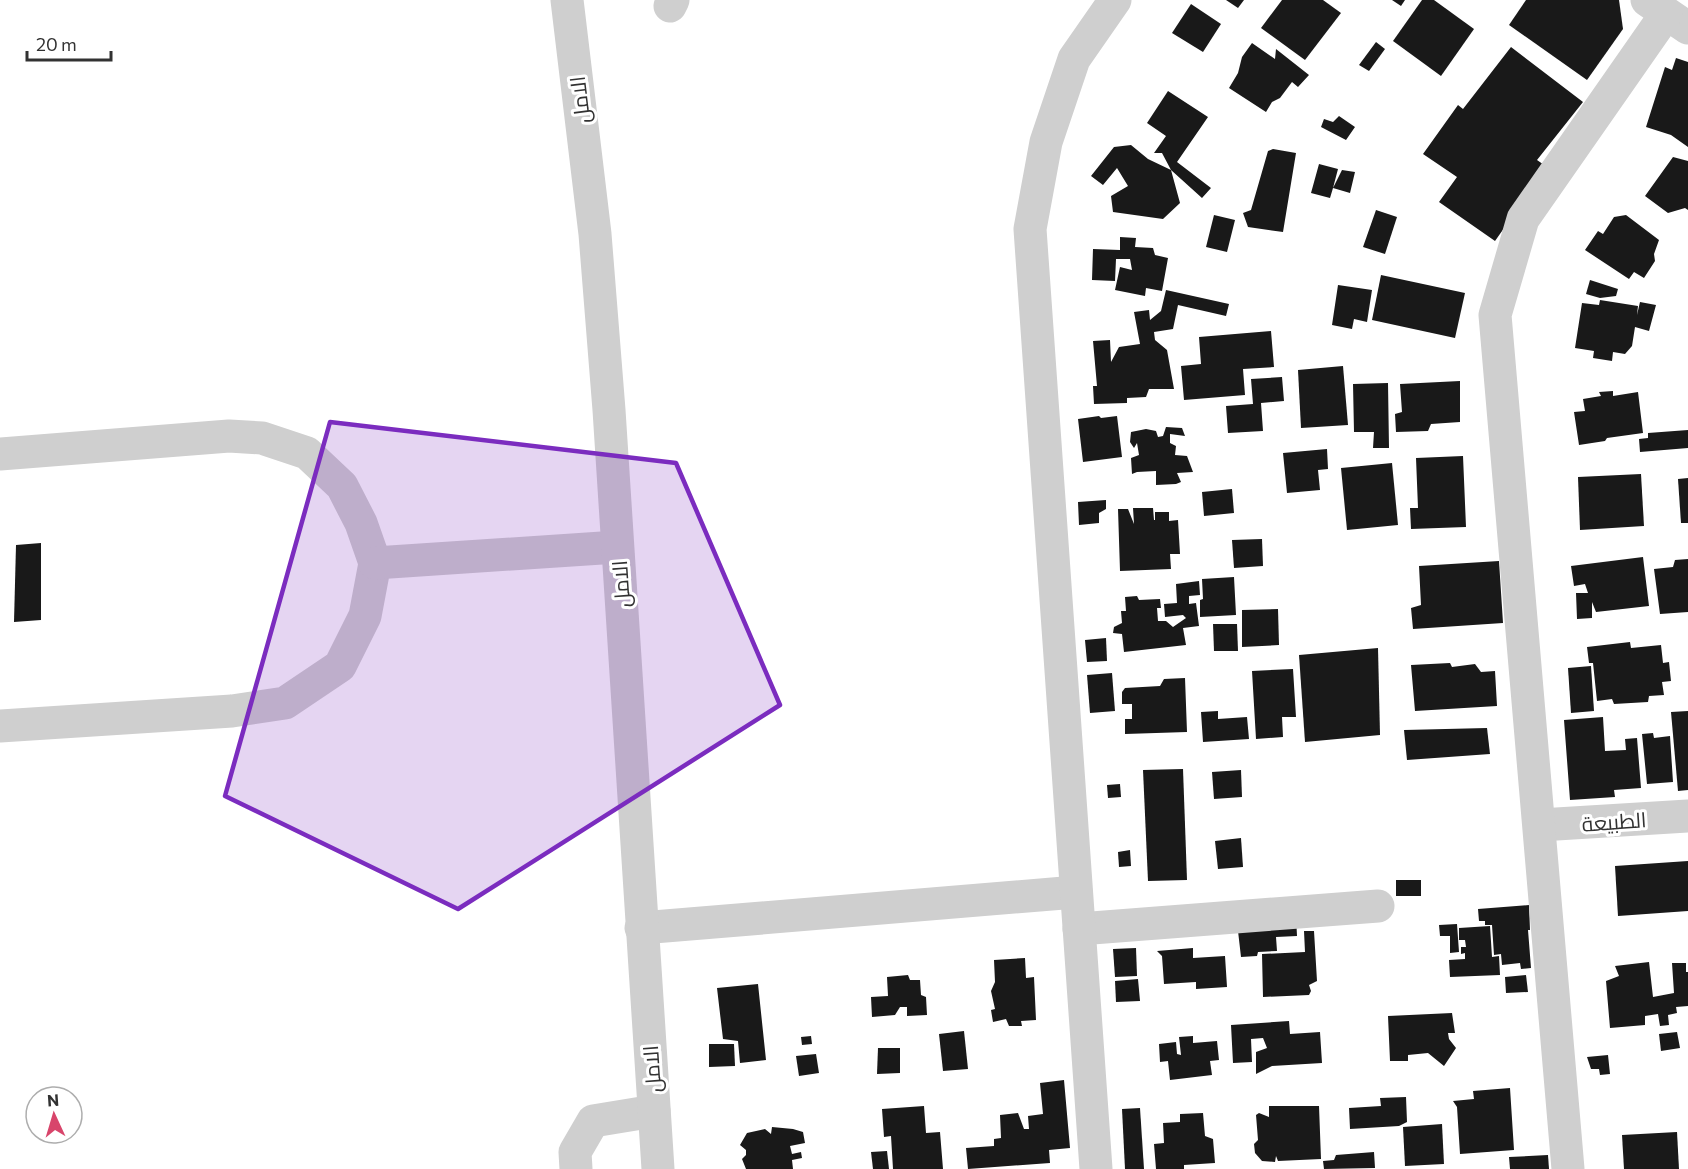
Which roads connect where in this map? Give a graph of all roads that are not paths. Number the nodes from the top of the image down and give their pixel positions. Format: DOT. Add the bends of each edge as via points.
graph roads {
  1 [pos="567,0"];
  2 [pos="1115,0"];
  3 [pos="1667,14"];
  4 [pos="0,454"];
  5 [pos="617,547"];
  6 [pos="375,563"];
  7 [pos="0,726"];
  8 [pos="1688,816"];
  9 [pos="1540,825"];
  10 [pos="1076,892"];
  11 [pos="1378,906"];
  12 [pos="641,928"];
  13 [pos="1079,929"];
  14 [pos="654,1112"];
  15 [pos="576,1169"];
  16 [pos="658,1169"];
  17 [pos="1096,1169"];
  18 [pos="1568,1169"];
  1 -- 5 [label="street, الامل" via="595,234"];
  2 -- 10 [label="street" via="1074,59 1046,142 1030,229"];
  3 -- 9 [label="street" via="1523,219 1496,315"];
  4 -- 6 [label="street" via="230,436 262,438 307,453 342,486"];
  5 -- 6 [label="street"];
  5 -- 12 [label="street, الامل"];
  6 -- 7 [label="street" via="365,616 340,666 285,703 231,711"];
  8 -- 9 [label="street, الطبيعة"];
  9 -- 18 [label="street"];
  10 -- 12 [label="street"];
  10 -- 13 [label="street"];
  11 -- 13 [label="street"];
  12 -- 14 [label="street, الامل"];
  13 -- 17 [label="street"];
  14 -- 15 [label="street" via="593,1121 575,1152"];
  14 -- 16 [label="street, الامل"];
}
